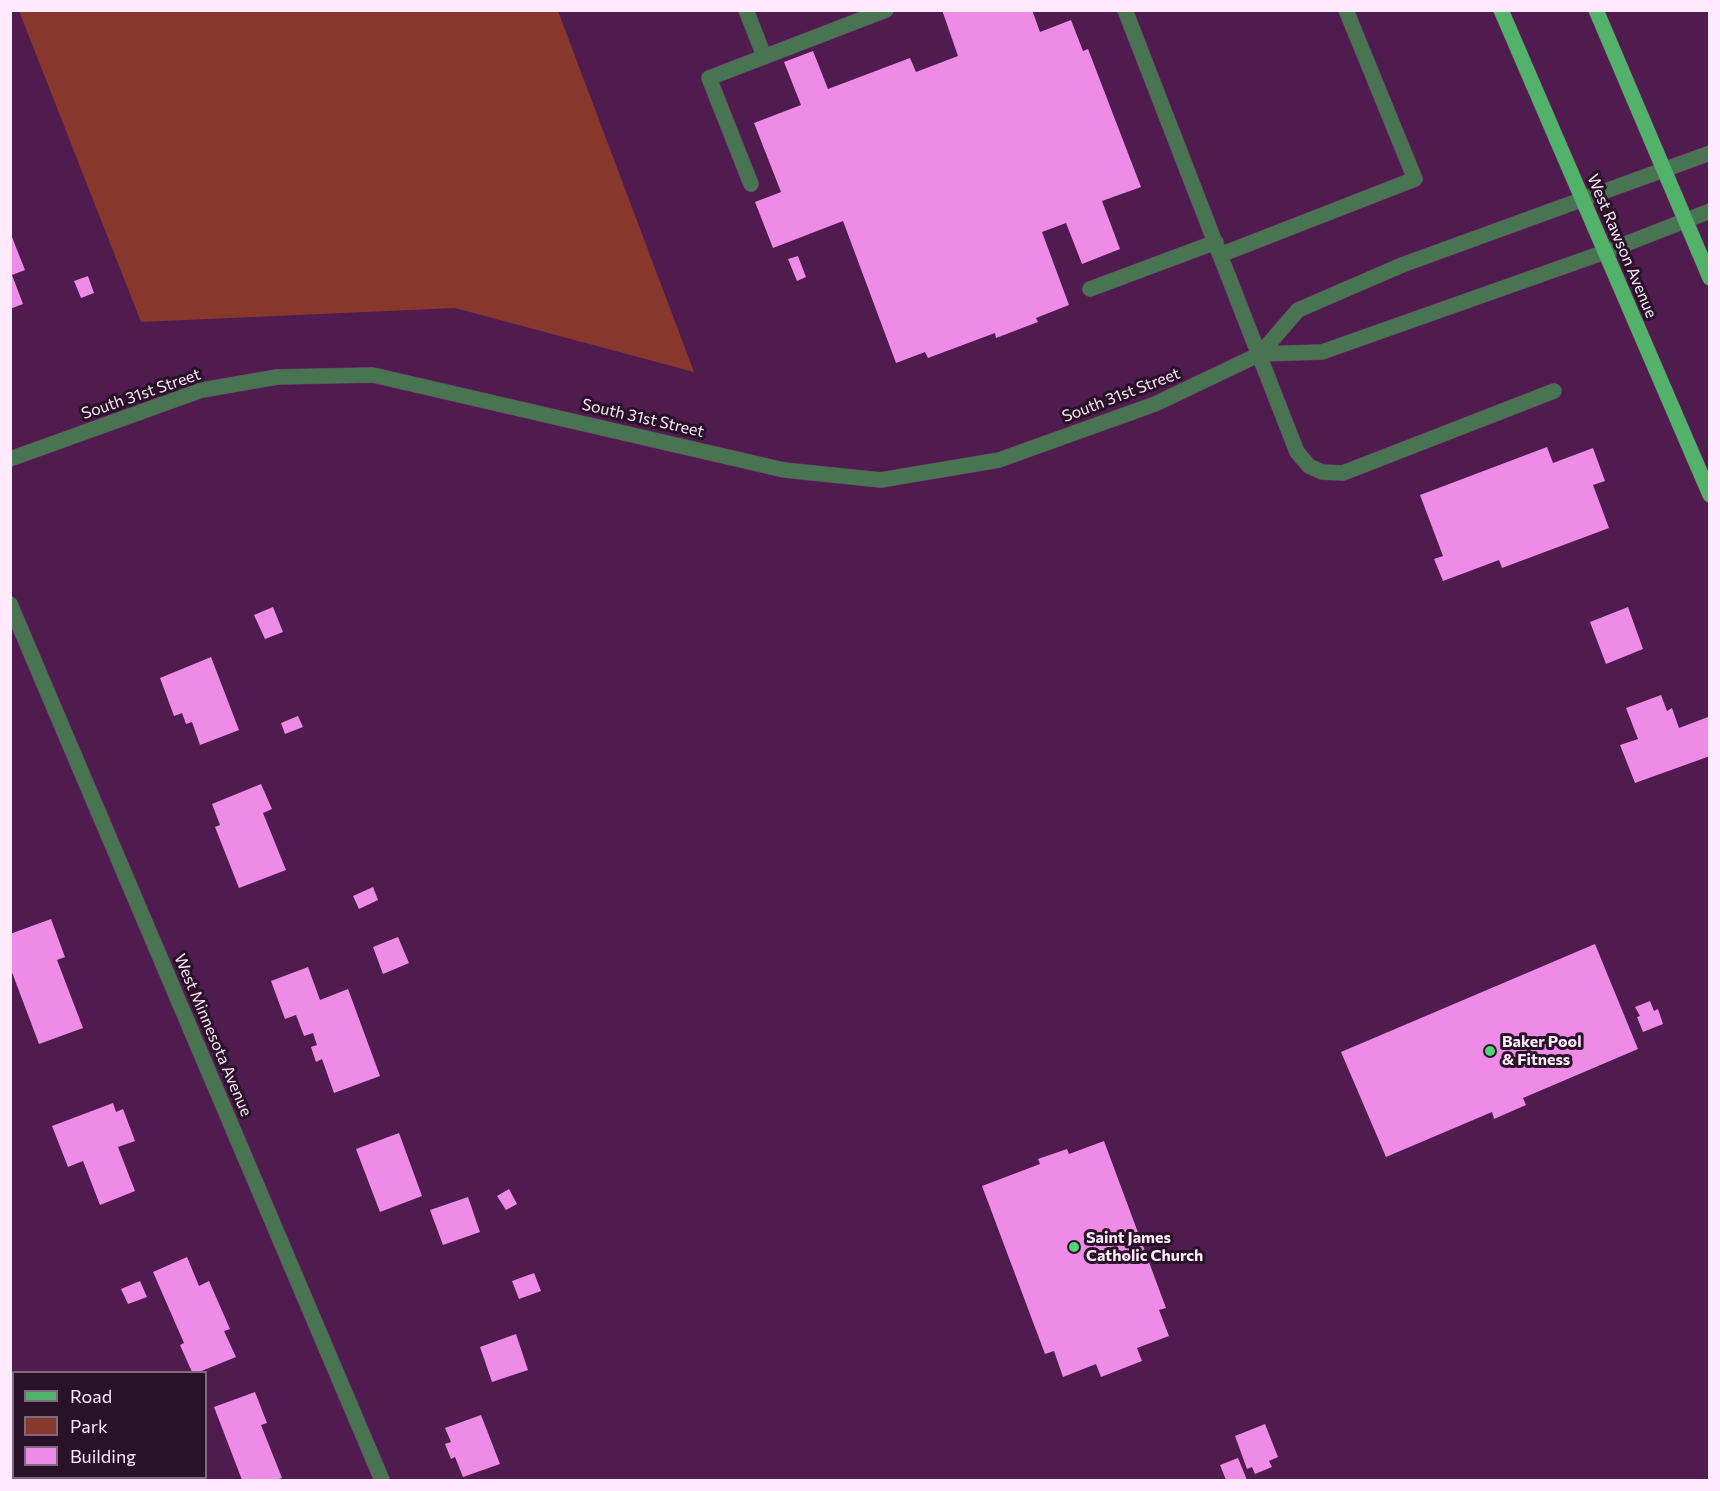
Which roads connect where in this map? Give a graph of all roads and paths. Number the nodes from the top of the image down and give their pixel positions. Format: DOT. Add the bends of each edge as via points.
graph roads {
  1 [pos="746,10"];
  2 [pos="886,10"];
  3 [pos="1125,10"];
  4 [pos="1346,10"];
  5 [pos="1501,10"];
  6 [pos="1596,10"];
  7 [pos="764,56"];
  8 [pos="1710,153"];
  9 [pos="1665,170"];
  10 [pos="751,184"];
  11 [pos="1582,199"];
  12 [pos="1710,211"];
  13 [pos="1685,221"];
  14 [pos="1218,249"];
  15 [pos="1605,252"];
  16 [pos="1710,278"];
  17 [pos="1090,289"];
  18 [pos="1260,354"];
  19 [pos="1554,391"];
  20 [pos="10,459"];
  21 [pos="1710,495"];
  22 [pos="10,604"];
  23 [pos="382,1480"];
  1 -- 7 [label="street"];
  2 -- 7 [label="street"];
  3 -- 14 [label="street"];
  4 -- 14 [label="street" via="1415,179"];
  5 -- 11 [label="main road, West Rawson Avenue"];
  6 -- 9 [label="main road"];
  7 -- 10 [label="street" via="710,78"];
  8 -- 9 [label="street, South 31st Street"];
  9 -- 11 [label="street, South 31st Street"];
  9 -- 13 [label="main road"];
  11 -- 15 [label="main road, West Rawson Avenue"];
  11 -- 18 [label="street, South 31st Street" via="1402,265 1298,310"];
  12 -- 13 [label="street, South 31st Street"];
  13 -- 15 [label="street, South 31st Street"];
  13 -- 16 [label="main road"];
  14 -- 17 [label="street"];
  14 -- 18 [label="street"];
  15 -- 18 [label="street, South 31st Street" via="1322,352"];
  15 -- 21 [label="main road, West Rawson Avenue"];
  18 -- 19 [label="street" via="1297,452 1309,466 1322,472 1343,473"];
  18 -- 20 [label="street, South 31st Street" via="1155,404 999,460 881,480 784,470 372,375 278,377 202,390"];
  22 -- 23 [label="street, West Minnesota Avenue"];
}
